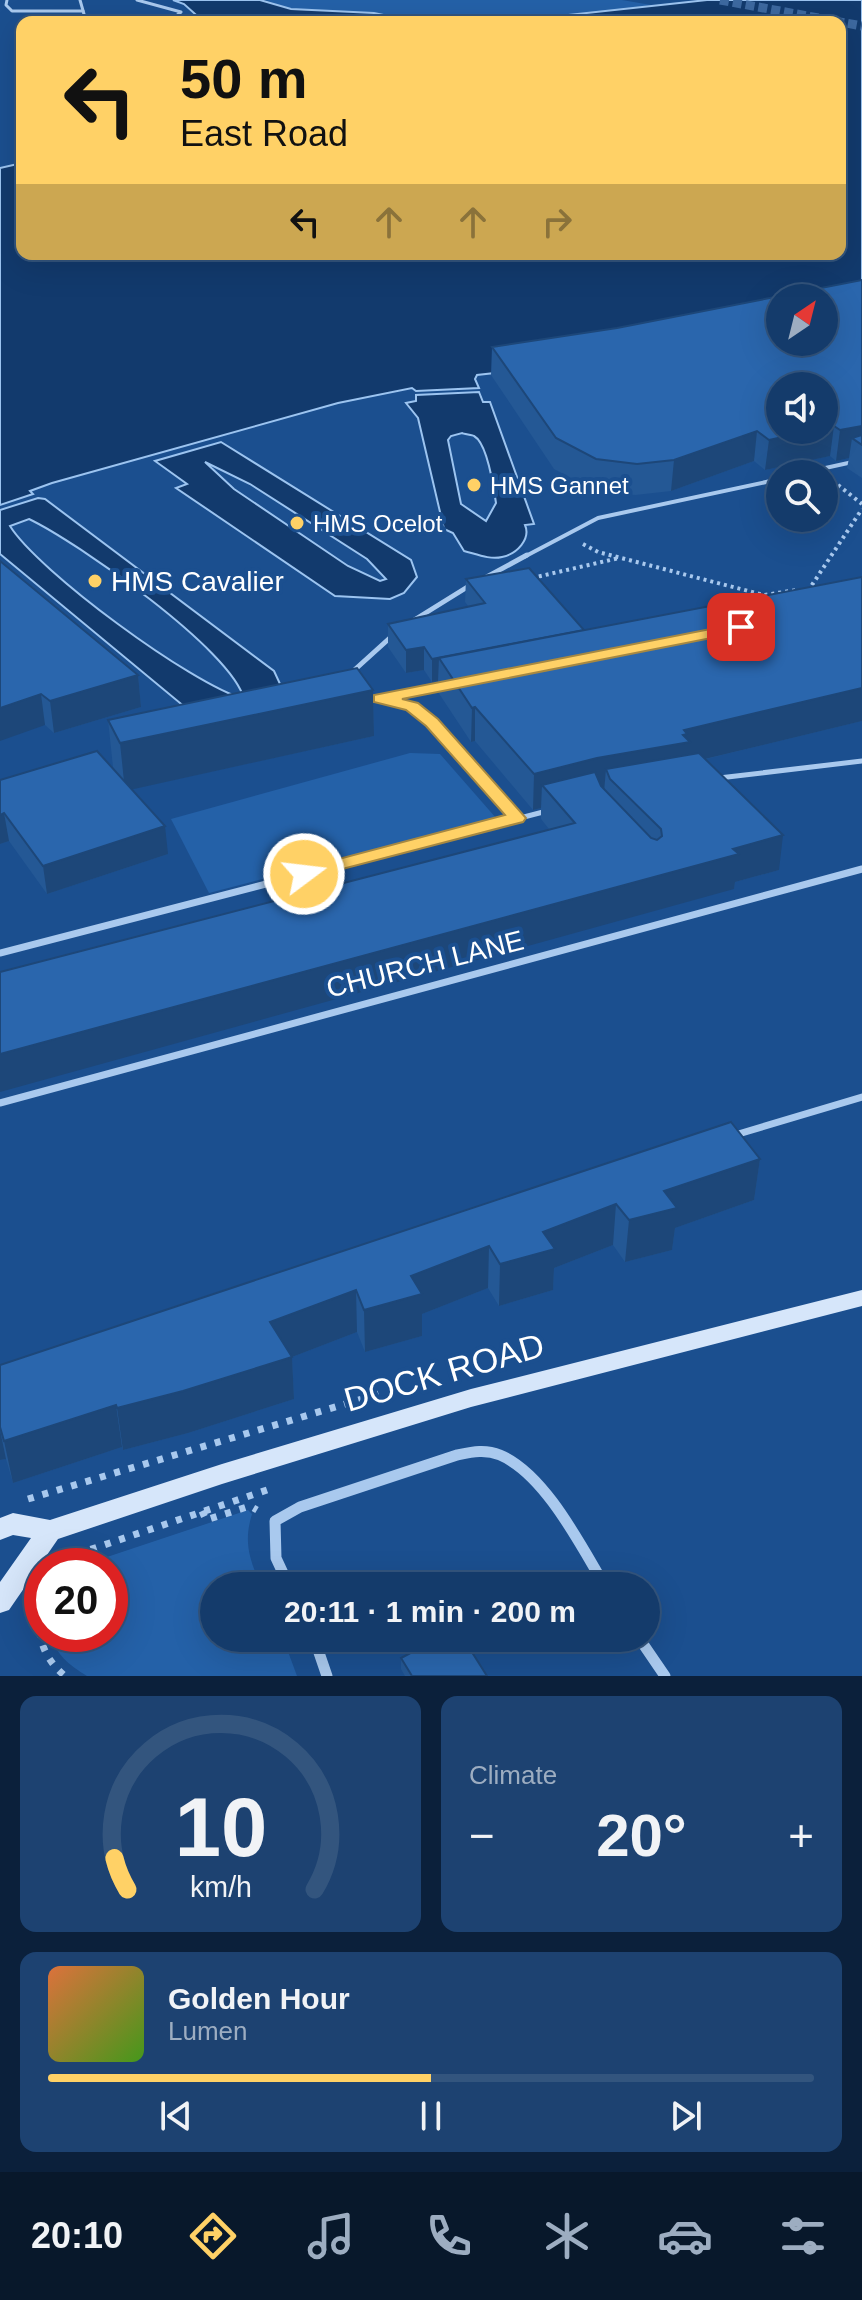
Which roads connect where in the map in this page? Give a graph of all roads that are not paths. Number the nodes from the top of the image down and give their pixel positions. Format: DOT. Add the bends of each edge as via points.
graph roads {
  1 [pos="7,0"];
  2 [pos="80,0"];
  3 [pos="137,0"];
  4 [pos="83,11"];
  5 [pos="80,16"];
  6 [pos="176,16"];
  7 [pos="862,460"];
  8 [pos="838,465"];
  9 [pos="766,482"];
  10 [pos="404,627"];
  11 [pos="394,634"];
  12 [pos="348,676"];
  13 [pos="457,683"];
  14 [pos="379,698"];
  15 [pos="354,703"];
  16 [pos="862,761"];
  17 [pos="714,778"];
  18 [pos="563,807"];
  19 [pos="517,818"];
  20 [pos="862,869"];
  21 [pos="0,953"];
  22 [pos="862,1097"];
  23 [pos="0,1103"];
  24 [pos="726,1137"];
  25 [pos="862,1298"];
  26 [pos="0,1529"];
  27 [pos="50,1531"];
  28 [pos="282,1572"];
  29 [pos="596,1572"];
  30 [pos="0,1602"];
  31 [pos="319,1652"];
  32 [pos="649,1652"];
  33 [pos="327,1676"];
  34 [pos="665,1676"];
  1 -- 4 [label="lane" via="12,11"];
  2 -- 4 [label="lane"];
  3 -- 6 [label="lane" via="181,12"];
  4 -- 5 [label="lane"];
  7 -- 8 [label="lane"];
  9 -- 10 [label="lane" via="598,518 434,605"];
  11 -- 12 [label="lane"];
  13 -- 14 [label="lane"];
  14 -- 15 [label="lane"];
  14 -- 19 [label="lane" via="412,706 432,722"];
  16 -- 17 [label="lane"];
  18 -- 19 [label="lane"];
  19 -- 21 [label="lane"];
  20 -- 23 [label="lane, CHURCH LANE"];
  22 -- 24 [label="lane"];
  25 -- 27 [label="street, DOCK ROAD" via="471,1398"];
  26 -- 27 [label="street, DOCK ROAD" via="13,1524"];
  27 -- 30 [label="street"];
  28 -- 29 [label="street" via="276,1558 275,1521 300,1507 457,1455 484,1451 514,1464 549,1497"];
  31 -- 33 [label="street"];
  32 -- 34 [label="street"];
}
